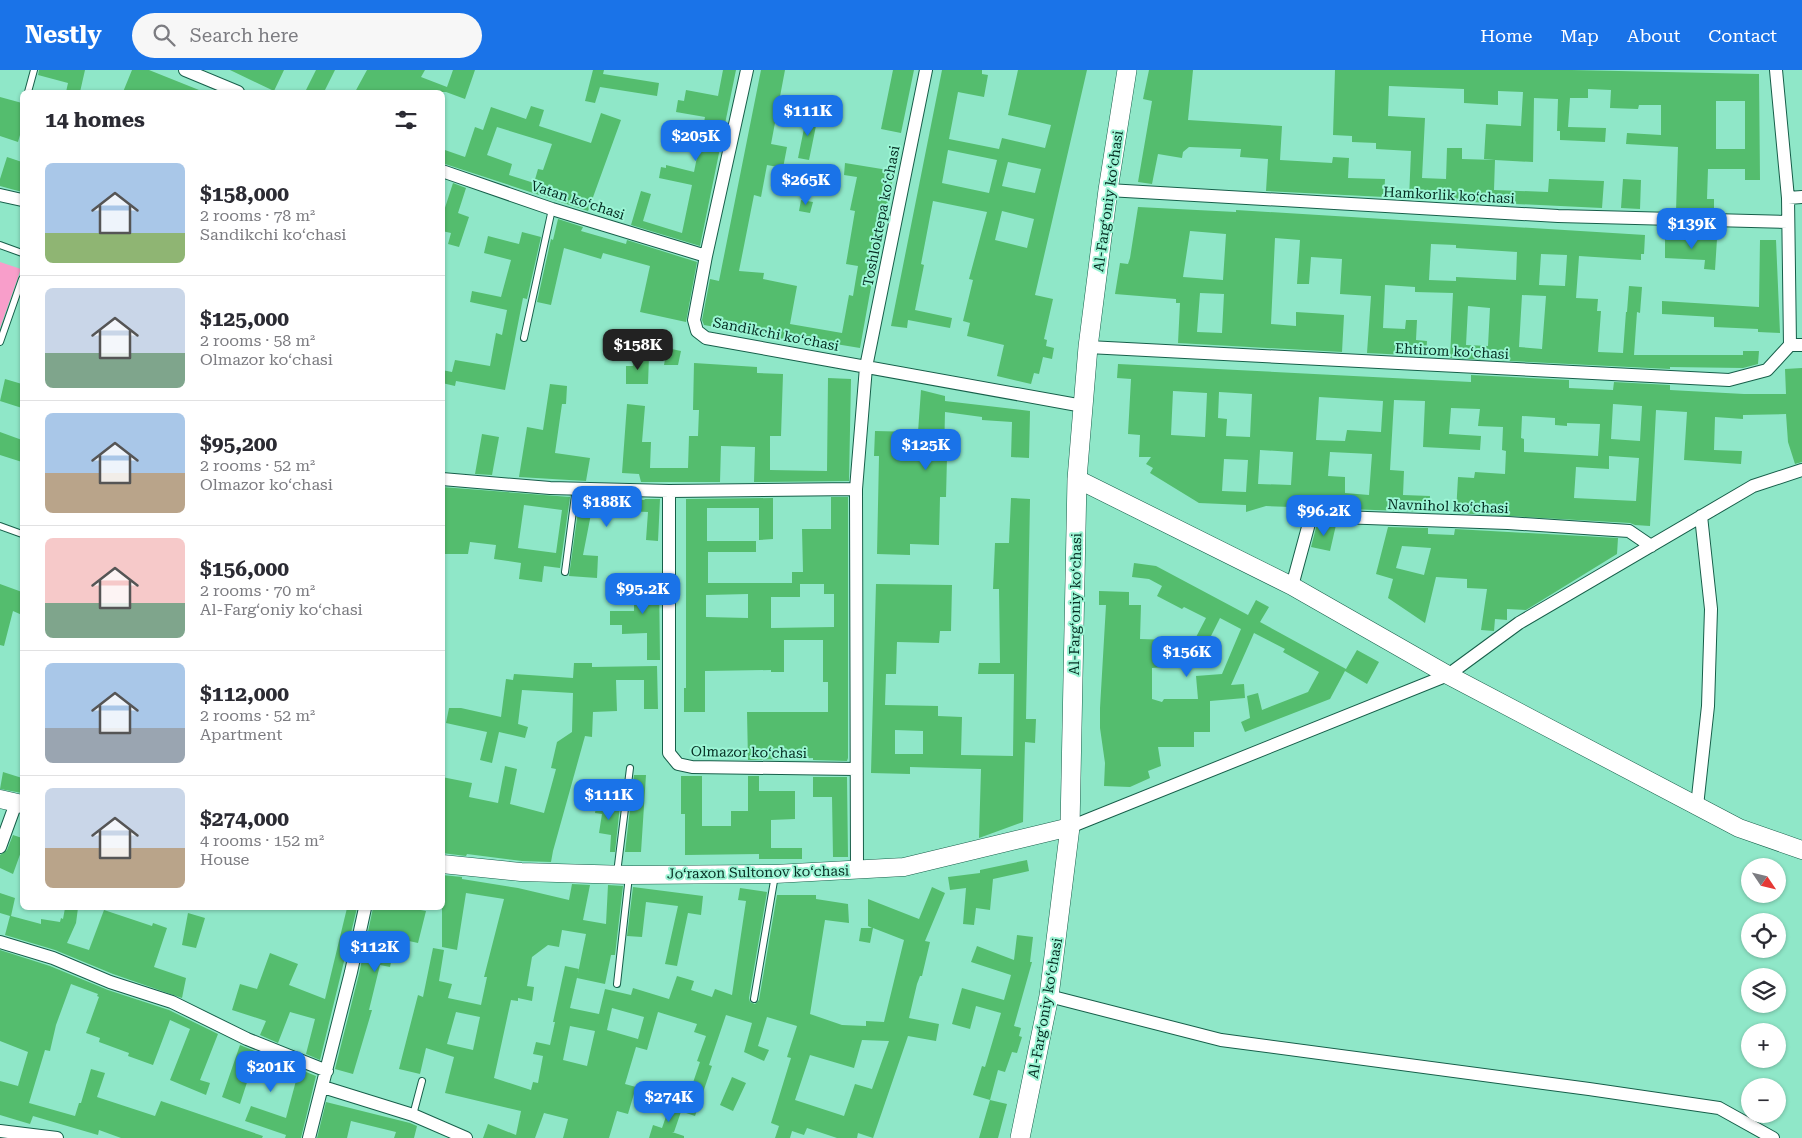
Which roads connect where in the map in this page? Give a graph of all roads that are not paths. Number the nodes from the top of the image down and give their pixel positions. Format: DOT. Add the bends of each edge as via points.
graph roads {
  1 [pos="34,70"];
  2 [pos="185,70"];
  3 [pos="747,70"];
  4 [pos="926,70"];
  5 [pos="1128,70"];
  6 [pos="1776,70"];
  7 [pos="29,90"];
  8 [pos="233,90"];
  9 [pos="445,172"];
  10 [pos="1108,190"];
  11 [pos="0,195"];
  12 [pos="1802,197"];
  13 [pos="1788,198"];
  14 [pos="20,200"];
  15 [pos="552,209"];
  16 [pos="1788,222"];
  17 [pos="0,246"];
  18 [pos="20,252"];
  19 [pos="706,256"];
  20 [pos="20,285"];
  21 [pos="524,338"];
  22 [pos="0,342"];
  23 [pos="1796,345"];
  24 [pos="1088,347"];
  25 [pos="866,367"];
  26 [pos="1083,406"];
  27 [pos="1802,470"];
  28 [pos="445,479"];
  29 [pos="1077,479"];
  30 [pos="576,488"];
  31 [pos="856,489"];
  32 [pos="669,491"];
  33 [pos="1701,516"];
  34 [pos="0,526"];
  35 [pos="20,533"];
  36 [pos="1651,546"];
  37 [pos="565,572"];
  38 [pos="1292,586"];
  39 [pos="1448,675"];
  40 [pos="630,768"];
  41 [pos="856,769"];
  42 [pos="13,802"];
  43 [pos="1697,806"];
  44 [pos="1070,827"];
  45 [pos="0,846"];
  46 [pos="1802,850"];
  47 [pos="445,864"];
  48 [pos="857,870"];
  49 [pos="623,874"];
  50 [pos="775,874"];
  51 [pos="365,910"];
  52 [pos="0,942"];
  53 [pos="617,984"];
  54 [pos="1049,996"];
  55 [pos="754,999"];
  56 [pos="327,1071"];
  57 [pos="422,1081"];
  58 [pos="323,1087"];
  59 [pos="413,1115"];
  60 [pos="0,1132"];
  61 [pos="57,1138"];
  62 [pos="309,1138"];
  63 [pos="465,1138"];
  64 [pos="1020,1138"];
  65 [pos="1773,1138"];
  1 -- 7 [label="lane"];
  2 -- 8 [label="street"];
  3 -- 19 [label="street, Sandikchi koʻchasi"];
  4 -- 25 [label="street, Toshloktepa koʻchasi"];
  5 -- 10 [label="main road, Al-Fargʻoniy koʻchasi"];
  6 -- 13 [label="street"];
  9 -- 15 [label="street, Vatan koʻchasi"];
  10 -- 16 [label="street, Hamkorlik koʻchasi" via="1558,216"];
  10 -- 24 [label="main road, Al-Fargʻoniy koʻchasi"];
  11 -- 14 [label="street"];
  12 -- 13 [label="street"];
  13 -- 16 [label="street"];
  15 -- 19 [label="street, Vatan koʻchasi"];
  15 -- 21 [label="lane"];
  16 -- 23 [label="street"];
  17 -- 18 [label="lane"];
  19 -- 25 [label="street, Sandikchi koʻchasi" via="694,320 697,331 706,338"];
  20 -- 22 [label="lane"];
  23 -- 24 [label="street, Ehtirom koʻchasi" via="1767,370 1729,380"];
  24 -- 26 [label="main road, Al-Fargʻoniy koʻchasi"];
  25 -- 26 [label="street, Sandikchi koʻchasi"];
  25 -- 31 [label="street"];
  26 -- 29 [label="main road, Al-Fargʻoniy koʻchasi"];
  27 -- 33 [label="street" via="1753,486"];
  28 -- 30 [label="street"];
  29 -- 38 [label="main road"];
  29 -- 44 [label="main road, Al-Fargʻoniy koʻchasi"];
  30 -- 32 [label="street"];
  30 -- 37 [label="lane"];
  31 -- 32 [label="street"];
  31 -- 41 [label="street"];
  32 -- 41 [label="street, Olmazor koʻchasi" via="668,753 678,764 692,767"];
  33 -- 36 [label="street"];
  33 -- 43 [label="street" via="1711,609 1708,706"];
  34 -- 35 [label="lane"];
  36 -- 38 [label="street, Navnihol koʻchasi" via="1629,531 1311,516"];
  36 -- 39 [label="street" via="1520,623"];
  38 -- 39 [label="main road"];
  39 -- 43 [label="main road"];
  39 -- 44 [label="street"];
  40 -- 49 [label="lane"];
  41 -- 48 [label="street"];
  42 -- 45 [label="street"];
  43 -- 46 [label="main road" via="1739,828"];
  44 -- 48 [label="main road, Joʻraxon Sultonov koʻchasi" via="904,867"];
  44 -- 54 [label="main road, Al-Fargʻoniy koʻchasi"];
  47 -- 49 [label="main road, Joʻraxon Sultonov koʻchasi" via="521,872"];
  48 -- 50 [label="main road, Joʻraxon Sultonov koʻchasi"];
  49 -- 50 [label="main road, Joʻraxon Sultonov koʻchasi"];
  49 -- 53 [label="lane"];
  50 -- 55 [label="lane"];
  51 -- 56 [label="street"];
  52 -- 56 [label="street" via="172,1002 247,1039"];
  54 -- 64 [label="main road, Al-Fargʻoniy koʻchasi"];
  54 -- 65 [label="street" via="1221,1040 1719,1108"];
  56 -- 58 [label="street"];
  57 -- 59 [label="lane"];
  58 -- 59 [label="street"];
  58 -- 62 [label="street"];
  59 -- 63 [label="street"];
  60 -- 61 [label="street"];
}
